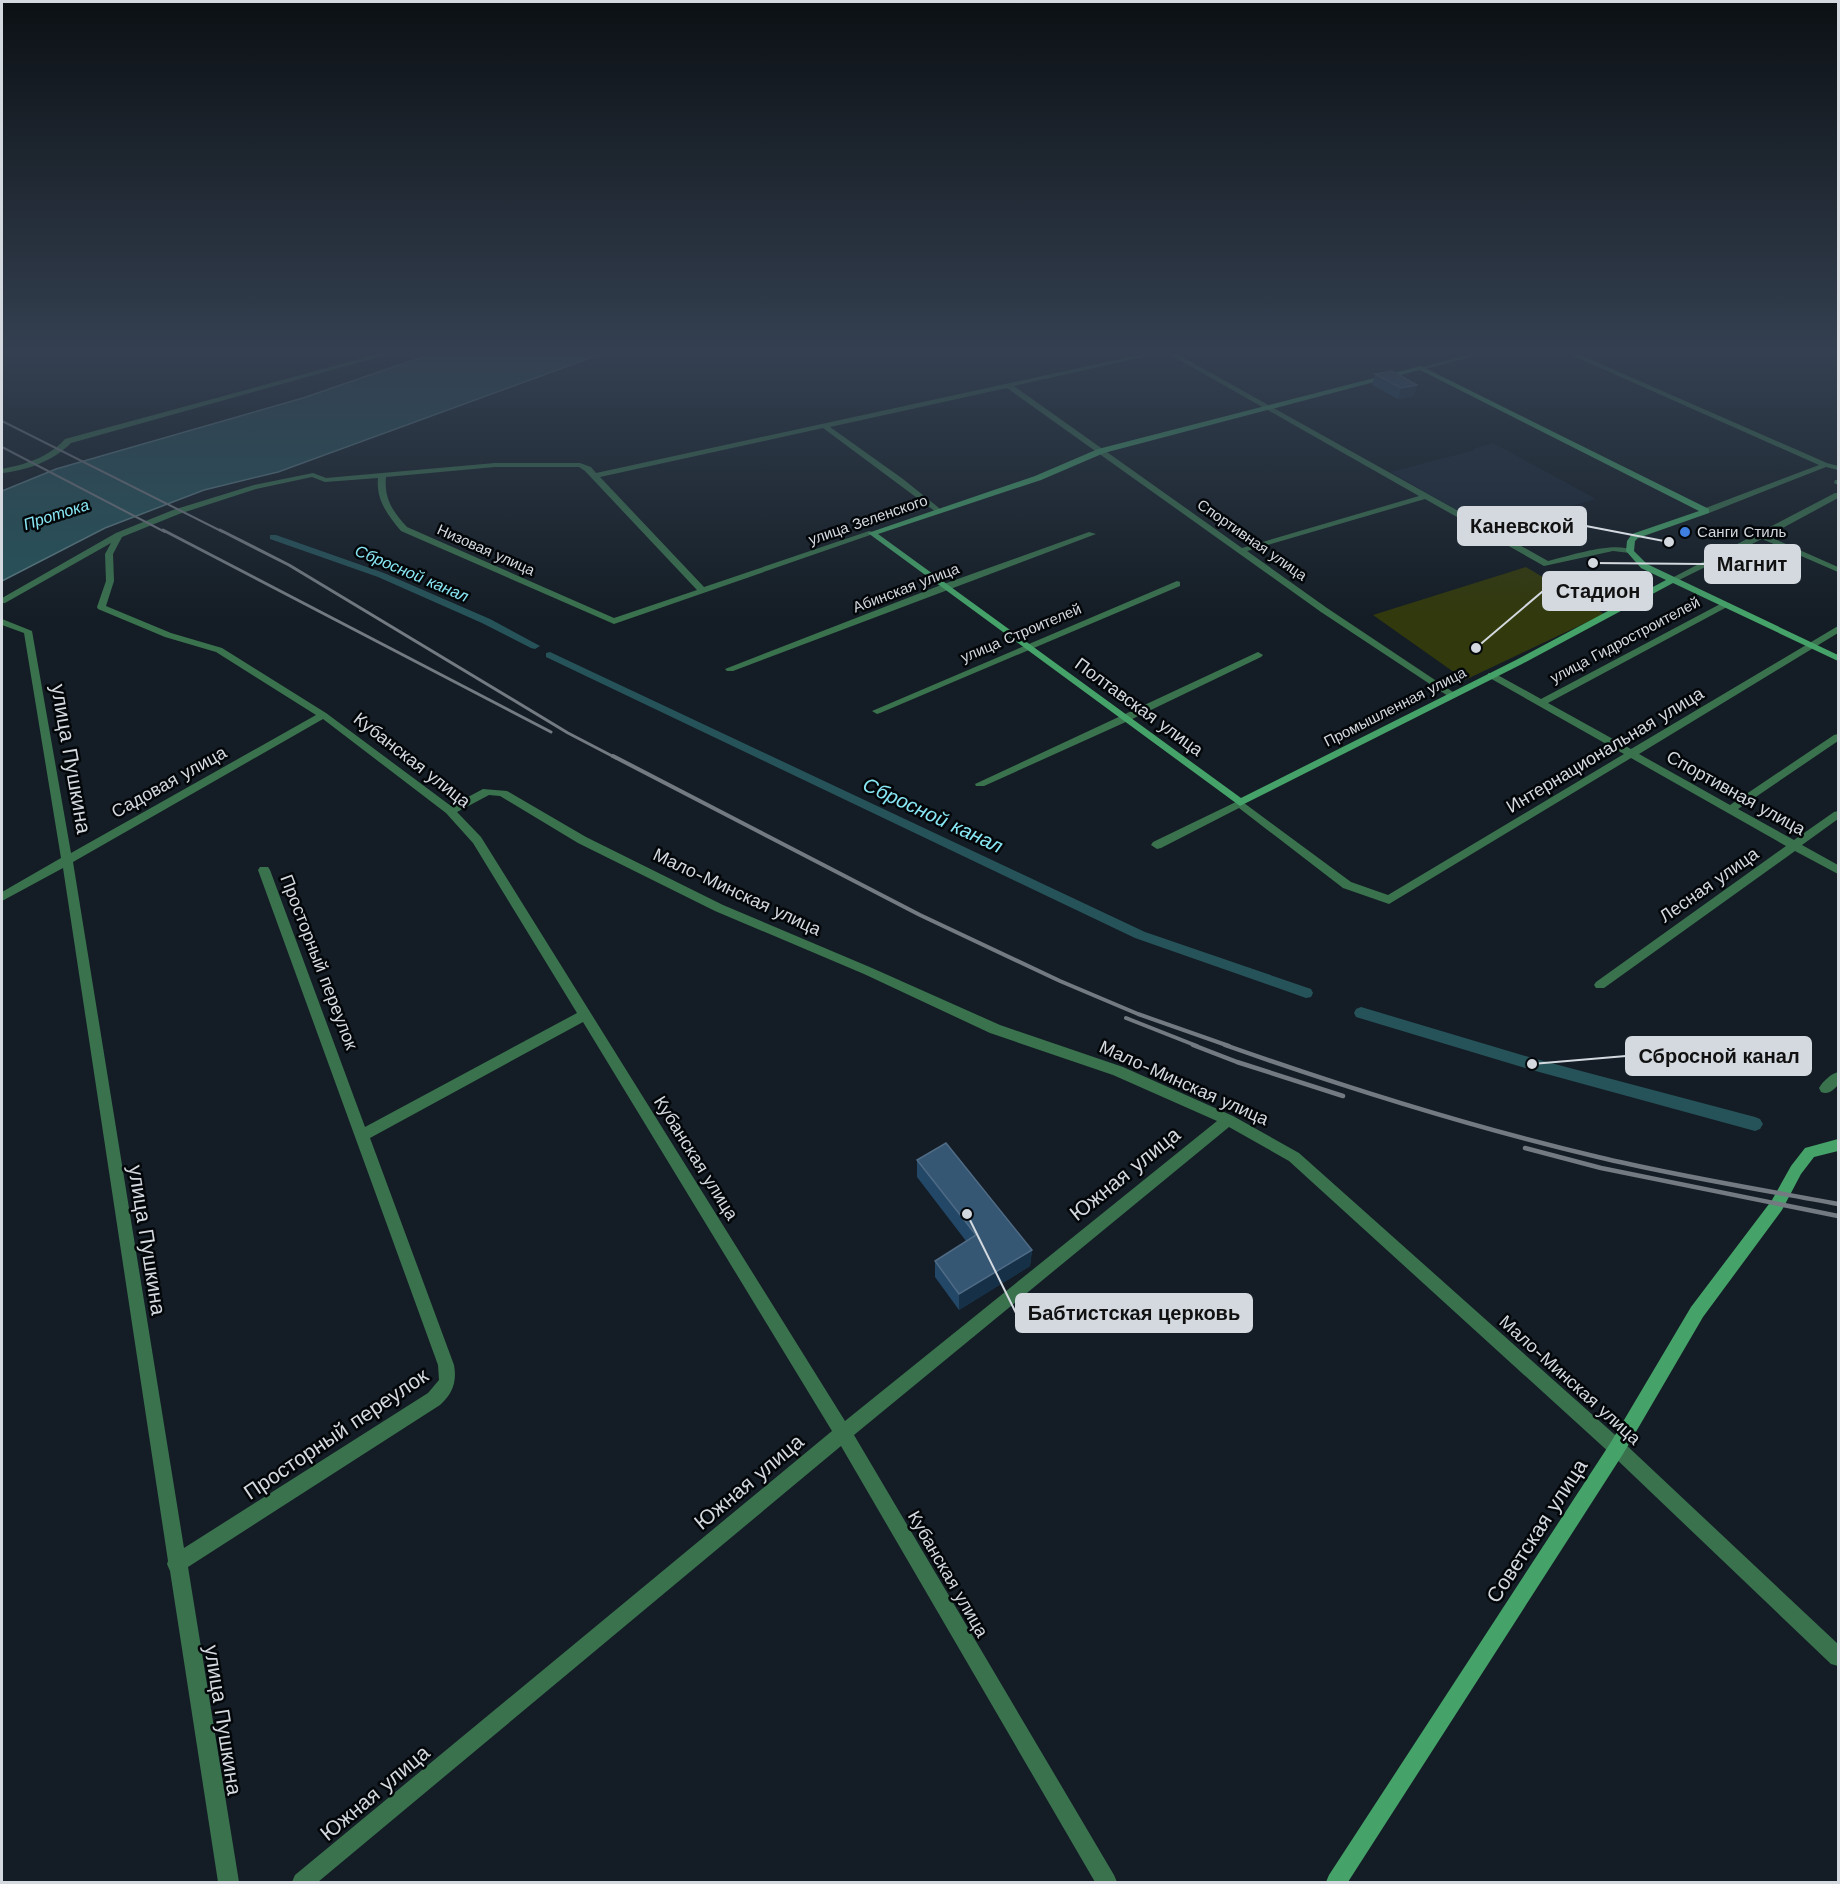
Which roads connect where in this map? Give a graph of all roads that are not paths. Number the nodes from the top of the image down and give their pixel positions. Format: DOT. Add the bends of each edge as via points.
graph roads {
  1 [pos="67,442"];
  2 [pos="751,442"];
  3 [pos="846,442"];
  4 [pos="1088,442"];
  5 [pos="1137,442"];
  6 [pos="1328,442"];
  7 [pos="1568,442"];
  8 [pos="1772,442"];
  9 [pos="1101,451"];
  10 [pos="1825,465"];
  11 [pos="1839,468"];
  12 [pos="5,470"];
  13 [pos="382,475"];
  14 [pos="595,476"];
  15 [pos="1839,495"];
  16 [pos="1426,496"];
  17 [pos="936,510"];
  18 [pos="1706,511"];
  19 [pos="872,533"];
  20 [pos="1092,534"];
  21 [pos="119,535"];
  22 [pos="1762,536"];
  23 [pos="1240,550"];
  24 [pos="1630,550"];
  25 [pos="1839,570"];
  26 [pos="1672,580"];
  27 [pos="1177,584"];
  28 [pos="944,587"];
  29 [pos="702,590"];
  30 [pos="2,601"];
  31 [pos="1724,604"];
  32 [pos="614,621"];
  33 [pos="2,622"];
  34 [pos="1839,629"];
  35 [pos="1812,645"];
  36 [pos="1026,647"];
  37 [pos="1258,655"];
  38 [pos="1839,658"];
  39 [pos="730,669"];
  40 [pos="1491,675"];
  41 [pos="1451,694"];
  42 [pos="1540,703"];
  43 [pos="877,711"];
  44 [pos="323,715"];
  45 [pos="1125,719"];
  46 [pos="1839,737"];
  47 [pos="1631,753"];
  48 [pos="980,784"];
  49 [pos="1240,802"];
  50 [pos="1731,809"];
  51 [pos="450,811"];
  52 [pos="1839,814"];
  53 [pos="1157,845"];
  54 [pos="1796,846"];
  55 [pos="67,859"];
  56 [pos="264,870"];
  57 [pos="1839,870"];
  58 [pos="2,897"];
  59 [pos="1389,900"];
  60 [pos="1600,984"];
  61 [pos="585,1015"];
  62 [pos="1839,1077"];
  63 [pos="1826,1088"];
  64 [pos="1228,1120"];
  65 [pos="363,1135"];
  66 [pos="1839,1145"];
  67 [pos="843,1433"];
  68 [pos="1617,1448"];
  69 [pos="176,1564"];
  70 [pos="1839,1657"];
  71 [pos="228,1882"];
  72 [pos="302,1882"];
  73 [pos="1107,1882"];
  74 [pos="1336,1882"];
  1 -- 12 [label="street" via="53,455"];
  2 -- 14 [label="street"];
  3 -- 17 [label="street"];
  4 -- 9 [label="street, Спортивная улица"];
  5 -- 9 [label="street, улица Зеленского"];
  6 -- 16 [label="street"];
  7 -- 18 [label="street"];
  8 -- 10 [label="street"];
  9 -- 17 [label="street, улица Зеленского" via="1038,478"];
  9 -- 23 [label="street, Спортивная улица"];
  10 -- 11 [label="street"];
  10 -- 18 [label="street"];
  13 -- 14 [label="street" via="495,465 580,465"];
  13 -- 21 [label="street" via="325,480 313,475 254,487"];
  13 -- 32 [label="street, Низовая улица" via="380,489 386,510 404,529"];
  14 -- 29 [label="street"];
  15 -- 22 [label="street, Промышленная улица"];
  16 -- 23 [label="street"];
  16 -- 24 [label="street" via="1547,564 1594,552"];
  17 -- 19 [label="street, улица Зеленского"];
  18 -- 24 [label="street" via="1635,536"];
  19 -- 28 [label="street, Полтавская улица"];
  19 -- 29 [label="street, улица Зеленского"];
  20 -- 28 [label="street, Абинская улица"];
  21 -- 30 [label="street"];
  21 -- 44 [label="street, Кубанская улица" via="109,554 110,581 101,607 168,635 219,650"];
  22 -- 25 [label="street"];
  22 -- 26 [label="street, Промышленная улица"];
  23 -- 41 [label="street, Спортивная улица"];
  24 -- 26 [label="street" via="1644,566"];
  26 -- 31 [label="street"];
  26 -- 40 [label="street, Промышленная улица"];
  27 -- 36 [label="street, улица Строителей"];
  28 -- 36 [label="street, Полтавская улица"];
  28 -- 39 [label="street, Абинская улица"];
  29 -- 32 [label="street, улица Зеленского"];
  31 -- 35 [label="street"];
  31 -- 42 [label="street, улица Гидростроителей"];
  33 -- 55 [label="street, улица Пушкина" via="28,631"];
  34 -- 35 [label="street, Интернациональная улица"];
  35 -- 38 [label="street"];
  35 -- 47 [label="street, Интернациональная улица"];
  36 -- 43 [label="street, улица Строителей"];
  36 -- 45 [label="street, Полтавская улица"];
  37 -- 45 [label="street"];
  40 -- 41 [label="street, Промышленная улица"];
  40 -- 42 [label="street, Спортивная улица"];
  41 -- 49 [label="street, Промышленная улица"];
  42 -- 47 [label="street, Спортивная улица"];
  44 -- 51 [label="street, Кубанская улица"];
  44 -- 55 [label="street, Садовая улица"];
  45 -- 48 [label="street"];
  45 -- 49 [label="street, Полтавская улица"];
  46 -- 50 [label="street"];
  47 -- 50 [label="street, Спортивная улица"];
  47 -- 59 [label="street, Интернациональная улица"];
  49 -- 53 [label="street, Промышленная улица"];
  49 -- 59 [label="street, Полтавская улица" via="1347,885"];
  50 -- 54 [label="street, Спортивная улица"];
  51 -- 61 [label="street, Кубанская улица" via="477,840"];
  51 -- 64 [label="street, Мало-Минская улица" via="487,791 503,793 582,840 718,908 995,1029 1118,1071"];
  52 -- 54 [label="street, Лесная улица"];
  54 -- 57 [label="street, Спортивная улица"];
  54 -- 60 [label="street, Лесная улица"];
  55 -- 58 [label="street, Садовая улица"];
  55 -- 69 [label="street, улица Пушкина"];
  56 -- 65 [label="street, Просторный переулок"];
  61 -- 65 [label="street"];
  61 -- 67 [label="street, Кубанская улица"];
  62 -- 63 [label="street"];
  64 -- 67 [label="street, Южная улица"];
  64 -- 68 [label="street, Мало-Минская улица" via="1294,1157"];
  65 -- 69 [label="street, Просторный переулок" via="449,1380 434,1399"];
  66 -- 68 [label="street, Советская улица" via="1810,1152 1796,1170 1777,1204 1697,1312"];
  67 -- 72 [label="street, Южная улица"];
  67 -- 73 [label="street, Кубанская улица"];
  68 -- 70 [label="street, Мало-Минская улица"];
  68 -- 74 [label="street, Советская улица"];
  69 -- 71 [label="street, улица Пушкина"];
}
